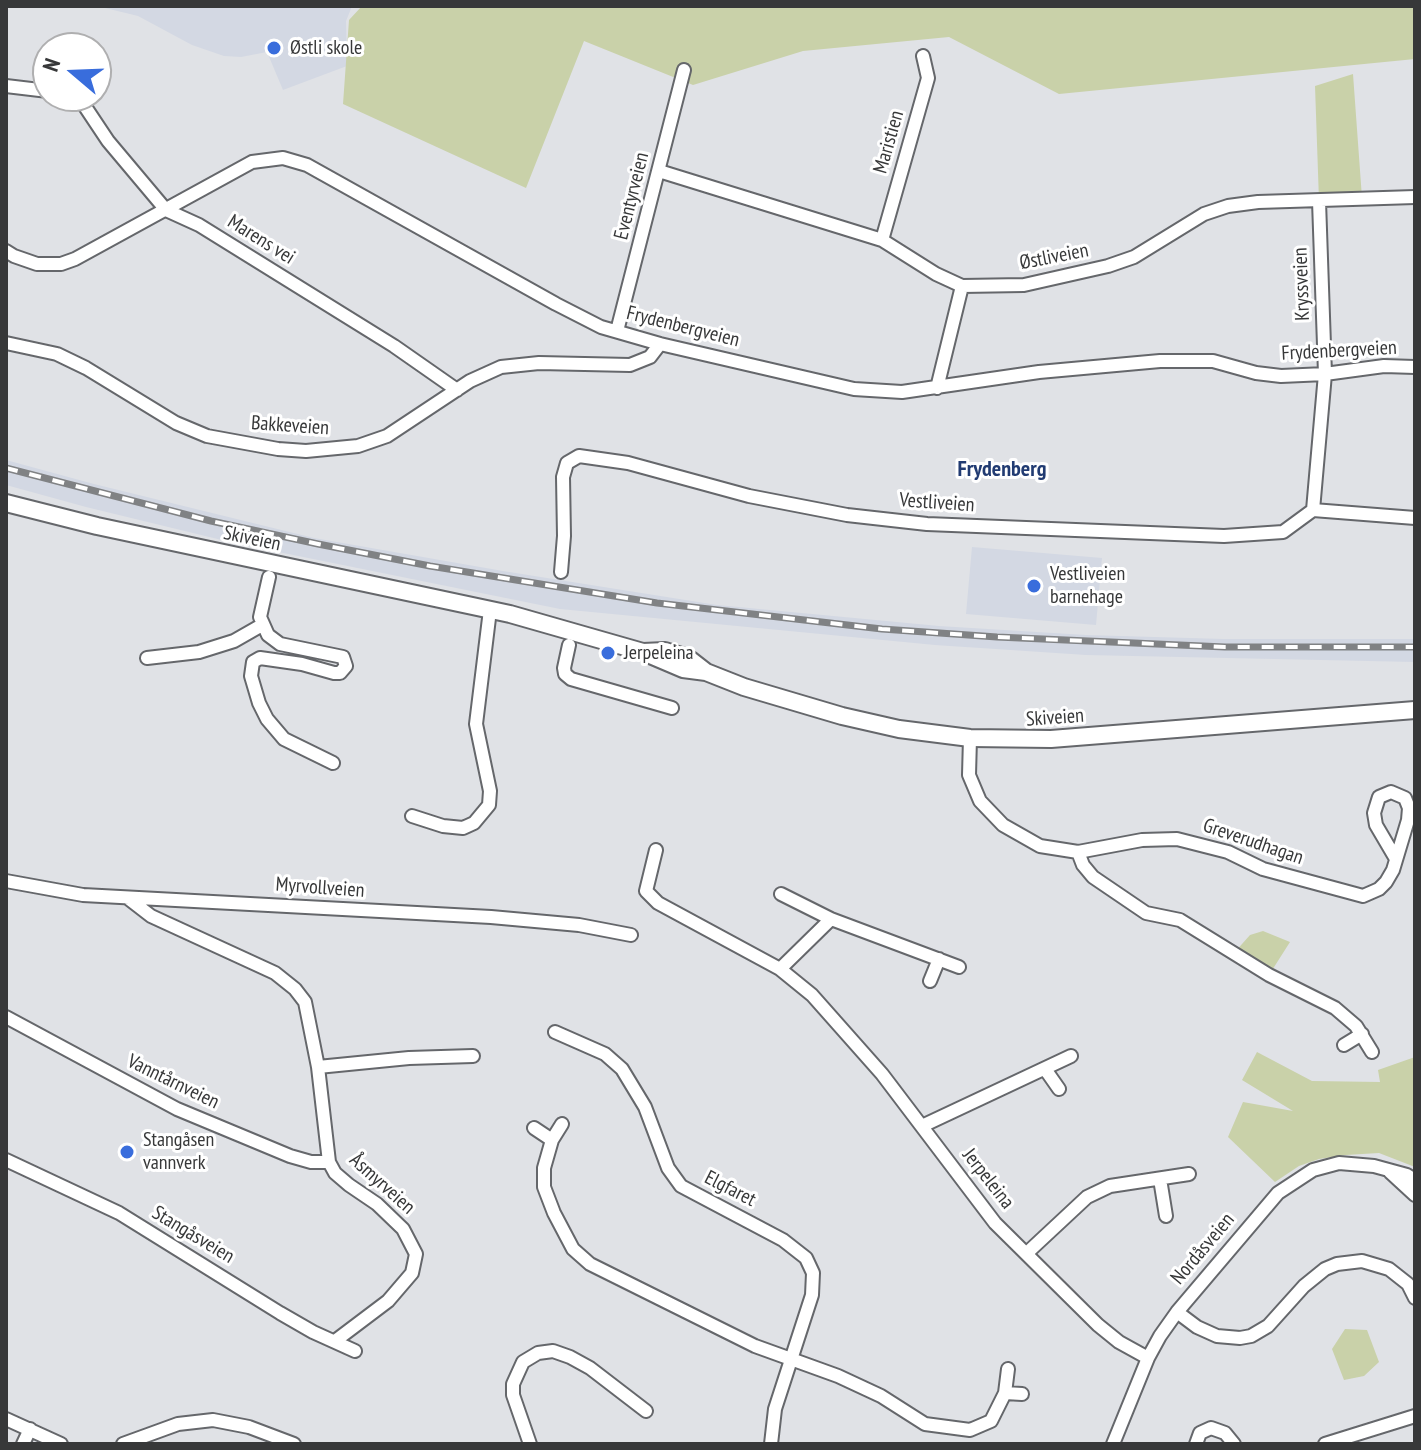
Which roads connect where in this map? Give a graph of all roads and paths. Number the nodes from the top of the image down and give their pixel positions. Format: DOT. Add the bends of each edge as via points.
graph roads {
  1 [pos="923,56"];
  2 [pos="684,70"];
  3 [pos="6,86"];
  4 [pos="32,89"];
  5 [pos="89,112"];
  6 [pos="659,171"];
  7 [pos="1415,197"];
  8 [pos="1319,201"];
  9 [pos="166,210"];
  10 [pos="882,240"];
  11 [pos="6,251"];
  12 [pos="962,286"];
  13 [pos="617,331"];
  14 [pos="6,343"];
  15 [pos="660,344"];
  16 [pos="1415,367"];
  17 [pos="1325,374"];
  18 [pos="937,388"];
  19 [pos="457,390"];
  20 [pos="6,503"];
  21 [pos="1313,510"];
  22 [pos="1415,518"];
  23 [pos="561,572"];
  24 [pos="269,577"];
  25 [pos="490,610"];
  26 [pos="262,625"];
  27 [pos="569,645"];
  28 [pos="147,658"];
  29 [pos="672,708"];
  30 [pos="1415,710"];
  31 [pos="970,738"];
  32 [pos="333,763"];
  33 [pos="412,816"];
  34 [pos="656,850"];
  35 [pos="1078,852"];
  36 [pos="1396,859"];
  37 [pos="6,881"];
  38 [pos="781,894"];
  39 [pos="128,898"];
  40 [pos="831,919"];
  41 [pos="631,935"];
  42 [pos="939,959"];
  43 [pos="959,967"];
  44 [pos="780,969"];
  45 [pos="930,981"];
  46 [pos="6,1017"];
  47 [pos="555,1032"];
  48 [pos="1362,1034"];
  49 [pos="571,1038"];
  50 [pos="1344,1045"];
  51 [pos="1372,1052"];
  52 [pos="564,1053"];
  53 [pos="473,1056"];
  54 [pos="1071,1056"];
  55 [pos="318,1067"];
  56 [pos="1045,1069"];
  57 [pos="1059,1089"];
  58 [pos="562,1124"];
  59 [pos="922,1126"];
  60 [pos="534,1128"];
  61 [pos="552,1140"];
  62 [pos="6,1160"];
  63 [pos="329,1162"];
  64 [pos="1390,1172"];
  65 [pos="1189,1174"];
  66 [pos="1160,1179"];
  67 [pos="1415,1180"];
  68 [pos="1415,1195"];
  69 [pos="1166,1216"];
  70 [pos="1028,1252"];
  71 [pos="1415,1298"];
  72 [pos="1177,1312"];
  73 [pos="335,1341"];
  74 [pos="355,1351"];
  75 [pos="1148,1358"];
  76 [pos="790,1360"];
  77 [pos="1008,1369"];
  78 [pos="1005,1393"];
  79 [pos="1022,1394"];
  80 [pos="646,1411"];
  81 [pos="1415,1416"];
  82 [pos="6,1419"];
  83 [pos="30,1429"];
  84 [pos="23,1444"];
  85 [pos="61,1444"];
  86 [pos="123,1444"];
  87 [pos="294,1444"];
  88 [pos="530,1444"];
  89 [pos="771,1444"];
  90 [pos="1113,1444"];
  91 [pos="1196,1444"];
  92 [pos="1234,1444"];
  93 [pos="1325,1444"];
  1 -- 10 [label="street, Maristien" via="928,78"];
  2 -- 6 [label="street, Eventyrveien"];
  3 -- 4 [label="street"];
  5 -- 9 [label="street, Marens vei"];
  6 -- 10 [label="street, Østliveien"];
  6 -- 13 [label="street, Eventyrveien"];
  7 -- 8 [label="street, Østliveien"];
  8 -- 12 [label="street, Østliveien" via="1228,206 1108,266 1024,285"];
  8 -- 17 [label="street, Kryssveien"];
  9 -- 11 [label="street, Frydenbergveien" via="61,264 37,264"];
  9 -- 13 [label="street, Frydenbergveien" via="252,162 295,161 556,304"];
  9 -- 19 [label="street, Marens vei" via="199,225"];
  10 -- 12 [label="street, Østliveien"];
  12 -- 18 [label="street"];
  13 -- 15 [label="street, Frydenbergveien"];
  14 -- 19 [label="street, Bakkeveien" via="57,354 207,436 278,449 332,451 358,446 387,436"];
  15 -- 18 [label="street, Frydenbergveien" via="854,389"];
  15 -- 19 [label="street, Bakkeveien" via="650,357 630,365 520,363 486,372"];
  16 -- 17 [label="street, Frydenbergveien" via="1357,367"];
  17 -- 18 [label="street, Frydenbergveien" via="1281,376 1192,359 1069,368"];
  17 -- 21 [label="street, Kryssveien"];
  20 -- 25 [label="main road, Skiveien"];
  21 -- 22 [label="street"];
  21 -- 23 [label="street, Vestliveien" via="1283,532 1266,535 927,524 749,496 628,463 579,456 567,463 563,477"];
  24 -- 26 [label="street, Skiveien"];
  25 -- 31 [label="main road, Skiveien" via="643,652 665,651 744,687 860,721"];
  25 -- 33 [label="street" via="476,724 489,805 463,828"];
  26 -- 28 [label="street" via="199,652"];
  26 -- 32 [label="street" via="280,644 343,657 346,670 340,673 267,658 253,662 251,668 259,703 276,731 292,745"];
  27 -- 29 [label="street" via="564,668 571,679"];
  30 -- 31 [label="main road, Skiveien" via="1051,739"];
  31 -- 35 [label="street, Greverudhagan" via="971,783 992,816 1025,840"];
  34 -- 44 [label="street, Jerpeleina" via="646,891 658,903"];
  35 -- 36 [label="street, Greverudhagan" via="1177,839 1363,896 1386,882"];
  35 -- 48 [label="street" via="1093,877 1146,913 1180,920 1335,1008"];
  36 -- 36 [label="street, Greverudhagan" via="1409,808 1402,795 1391,792 1379,797 1374,813"];
  37 -- 39 [label="street, Myrvollveien"];
  38 -- 40 [label="street"];
  39 -- 41 [label="street, Myrvollveien" via="491,917"];
  39 -- 55 [label="street, Åsmyrveien" via="151,916 275,973 295,989 305,1002"];
  40 -- 42 [label="street"];
  40 -- 44 [label="street"];
  42 -- 43 [label="street"];
  42 -- 45 [label="street"];
  44 -- 59 [label="street, Jerpeleina" via="837,1021"];
  46 -- 63 [label="street, Vanntårnveien" via="177,1109 290,1156"];
  47 -- 49 [label="street, Elgfaret"];
  48 -- 50 [label="street"];
  48 -- 51 [label="street"];
  49 -- 52 [label="street"];
  49 -- 76 [label="street, Elgfaret" via="622,1069 681,1186 783,1240 806,1258 813,1273 812,1295"];
  53 -- 55 [label="street"];
  54 -- 56 [label="street"];
  55 -- 63 [label="street, Åsmyrveien"];
  56 -- 57 [label="street"];
  56 -- 59 [label="street"];
  58 -- 61 [label="street"];
  59 -- 70 [label="street, Jerpeleina" via="995,1223"];
  60 -- 61 [label="street"];
  61 -- 76 [label="street" via="544,1187 573,1249 590,1264"];
  62 -- 73 [label="street, Stangåsveien" via="119,1213"];
  63 -- 73 [label="street, Åsmyrveien" via="335,1173 403,1229 416,1254 406,1281 388,1301"];
  64 -- 67 [label="street, Nordåsveien"];
  64 -- 68 [label="street"];
  64 -- 72 [label="street, Nordåsveien" via="1339,1163 1289,1183"];
  65 -- 66 [label="street"];
  66 -- 69 [label="street"];
  66 -- 70 [label="street" via="1110,1186 1087,1197"];
  70 -- 75 [label="street, Jerpeleina" via="1098,1325"];
  71 -- 72 [label="street" via="1408,1284 1389,1269 1362,1261 1325,1269 1251,1336 1217,1336"];
  72 -- 75 [label="street, Nordåsveien"];
  73 -- 74 [label="street, Stangåsveien"];
  75 -- 90 [label="street, Nordåsveien"];
  76 -- 78 [label="street" via="881,1396 925,1424 970,1430 991,1421"];
  76 -- 89 [label="street, Elgfaret"];
  77 -- 78 [label="street"];
  78 -- 79 [label="street"];
  80 -- 88 [label="street" via="570,1357 538,1353 523,1362 513,1384"];
  81 -- 93 [label="street"];
  82 -- 83 [label="street"];
  83 -- 84 [label="street"];
  83 -- 85 [label="street"];
  86 -- 87 [label="street" via="178,1424 213,1420"];
  91 -- 92 [label="street" via="1200,1433 1211,1428"];
}
